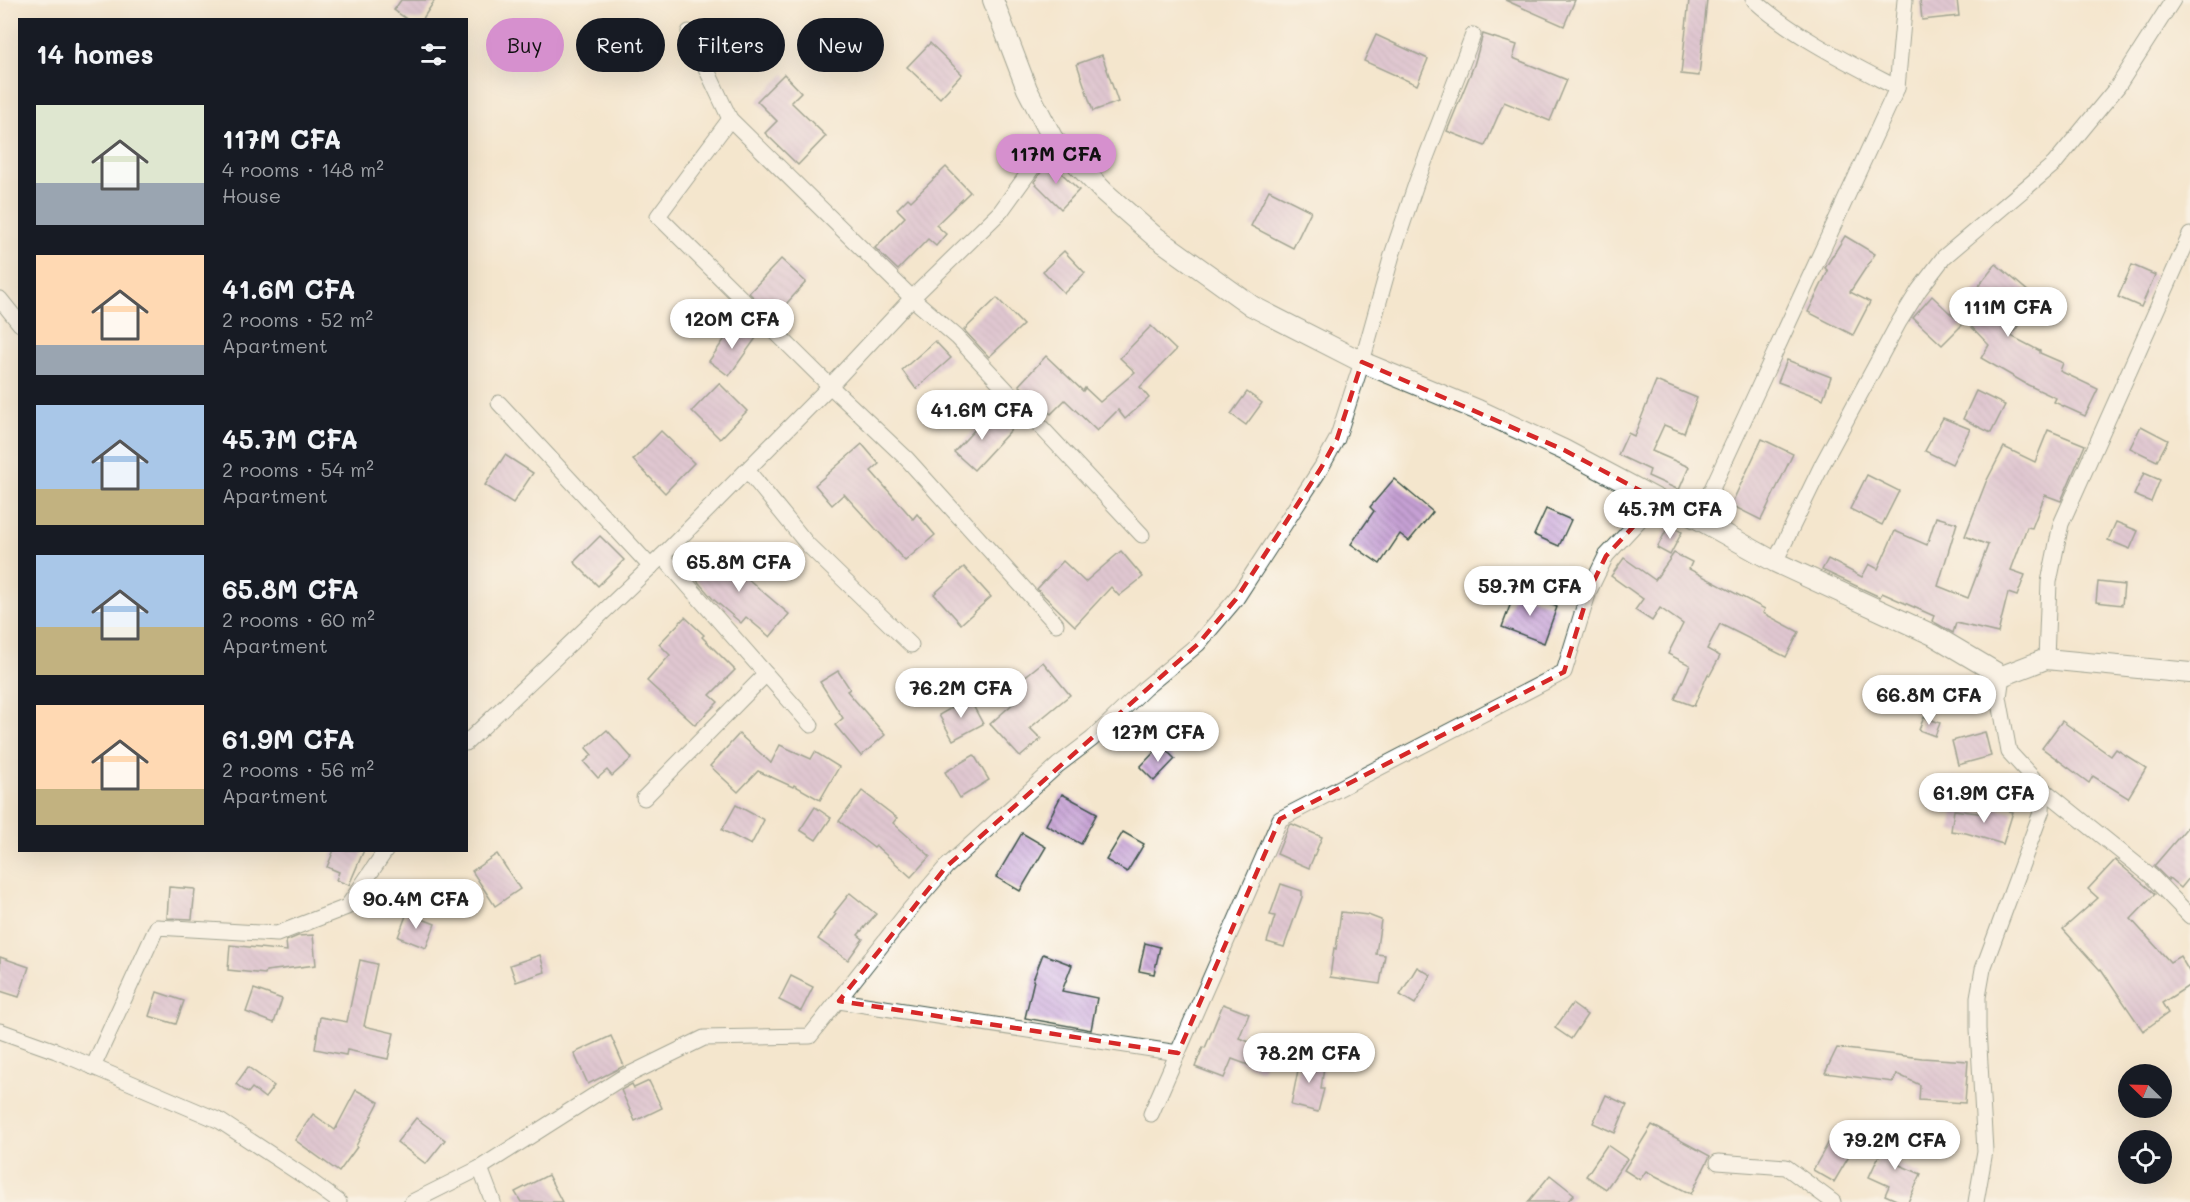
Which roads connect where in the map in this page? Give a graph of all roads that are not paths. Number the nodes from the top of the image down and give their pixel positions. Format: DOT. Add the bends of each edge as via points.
graph roads {
  1 [pos="993,0"];
  2 [pos="1754,0"];
  3 [pos="1905,0"];
  4 [pos="2173,0"];
  5 [pos="1473,35"];
  6 [pos="708,72"];
  7 [pos="1897,88"];
  8 [pos="730,119"];
  9 [pos="1053,139"];
  10 [pos="2190,235"];
  11 [pos="912,298"];
  12 [pos="0,300"];
  13 [pos="18,322"];
  14 [pos="1362,362"];
  15 [pos="830,386"];
  16 [pos="499,403"];
  17 [pos="747,470"];
  18 [pos="1658,500"];
  19 [pos="1698,519"];
  20 [pos="1142,535"];
  21 [pos="656,562"];
  22 [pos="1775,562"];
  23 [pos="1056,624"];
  24 [pos="911,645"];
  25 [pos="2046,659"];
  26 [pos="766,674"];
  27 [pos="2190,674"];
  28 [pos="2002,676"];
  29 [pos="811,725"];
  30 [pos="468,741"];
  31 [pos="2043,789"];
  32 [pos="644,798"];
  33 [pos="385,852"];
  34 [pos="2190,916"];
  35 [pos="839,1001"];
  36 [pos="0,1031"];
  37 [pos="1178,1053"];
  38 [pos="93,1067"];
  39 [pos="1150,1114"];
  40 [pos="1718,1162"];
  41 [pos="480,1168"];
  42 [pos="1978,1201"];
  43 [pos="339,1202"];
  44 [pos="412,1202"];
  45 [pos="493,1202"];
  46 [pos="1833,1202"];
  1 -- 9 [label="street" via="1027,89"];
  2 -- 7 [label="street" via="1799,32"];
  3 -- 7 [label="street"];
  4 -- 22 [label="street" via="2118,86 2054,164 1944,257 1919,290 1829,453"];
  5 -- 14 [label="street" via="1417,181"];
  6 -- 8 [label="street"];
  7 -- 19 [label="street"];
  8 -- 11 [label="street"];
  8 -- 15 [label="street" via="658,216"];
  9 -- 11 [label="street" via="1001,211"];
  9 -- 14 [label="street" via="1112,199 1189,261 1252,306"];
  10 -- 25 [label="street" via="2061,524 2049,582"];
  11 -- 15 [label="street"];
  11 -- 20 [label="street" via="998,378"];
  12 -- 13 [label="street"];
  14 -- 18 [label="street" via="1564,450"];
  14 -- 35 [label="street" via="1337,439 1236,599 1198,644 946,867"];
  15 -- 17 [label="street"];
  15 -- 23 [label="street" via="907,459"];
  16 -- 21 [label="street"];
  17 -- 21 [label="street"];
  17 -- 24 [label="street" via="814,552"];
  18 -- 19 [label="street"];
  18 -- 37 [label="street" via="1606,556 1589,591 1564,672 1280,819"];
  19 -- 22 [label="street"];
  21 -- 26 [label="street"];
  21 -- 30 [label="street"];
  22 -- 28 [label="street" via="1933,635"];
  25 -- 27 [label="street"];
  25 -- 28 [label="street"];
  26 -- 29 [label="street"];
  26 -- 32 [label="street"];
  28 -- 31 [label="street" via="1999,697 2009,753"];
  31 -- 34 [label="street" via="2151,876"];
  31 -- 42 [label="street" via="2042,810 1983,969 1978,997 1984,1151"];
  33 -- 38 [label="street" via="347,907 277,934 157,927"];
  35 -- 37 [label="street"];
  35 -- 41 [label="street" via="810,1036 704,1038 620,1079"];
  36 -- 38 [label="street"];
  37 -- 39 [label="street"];
  38 -- 43 [label="street" via="220,1121"];
  40 -- 46 [label="street" via="1786,1167"];
  41 -- 44 [label="street"];
  41 -- 45 [label="street"];
}
